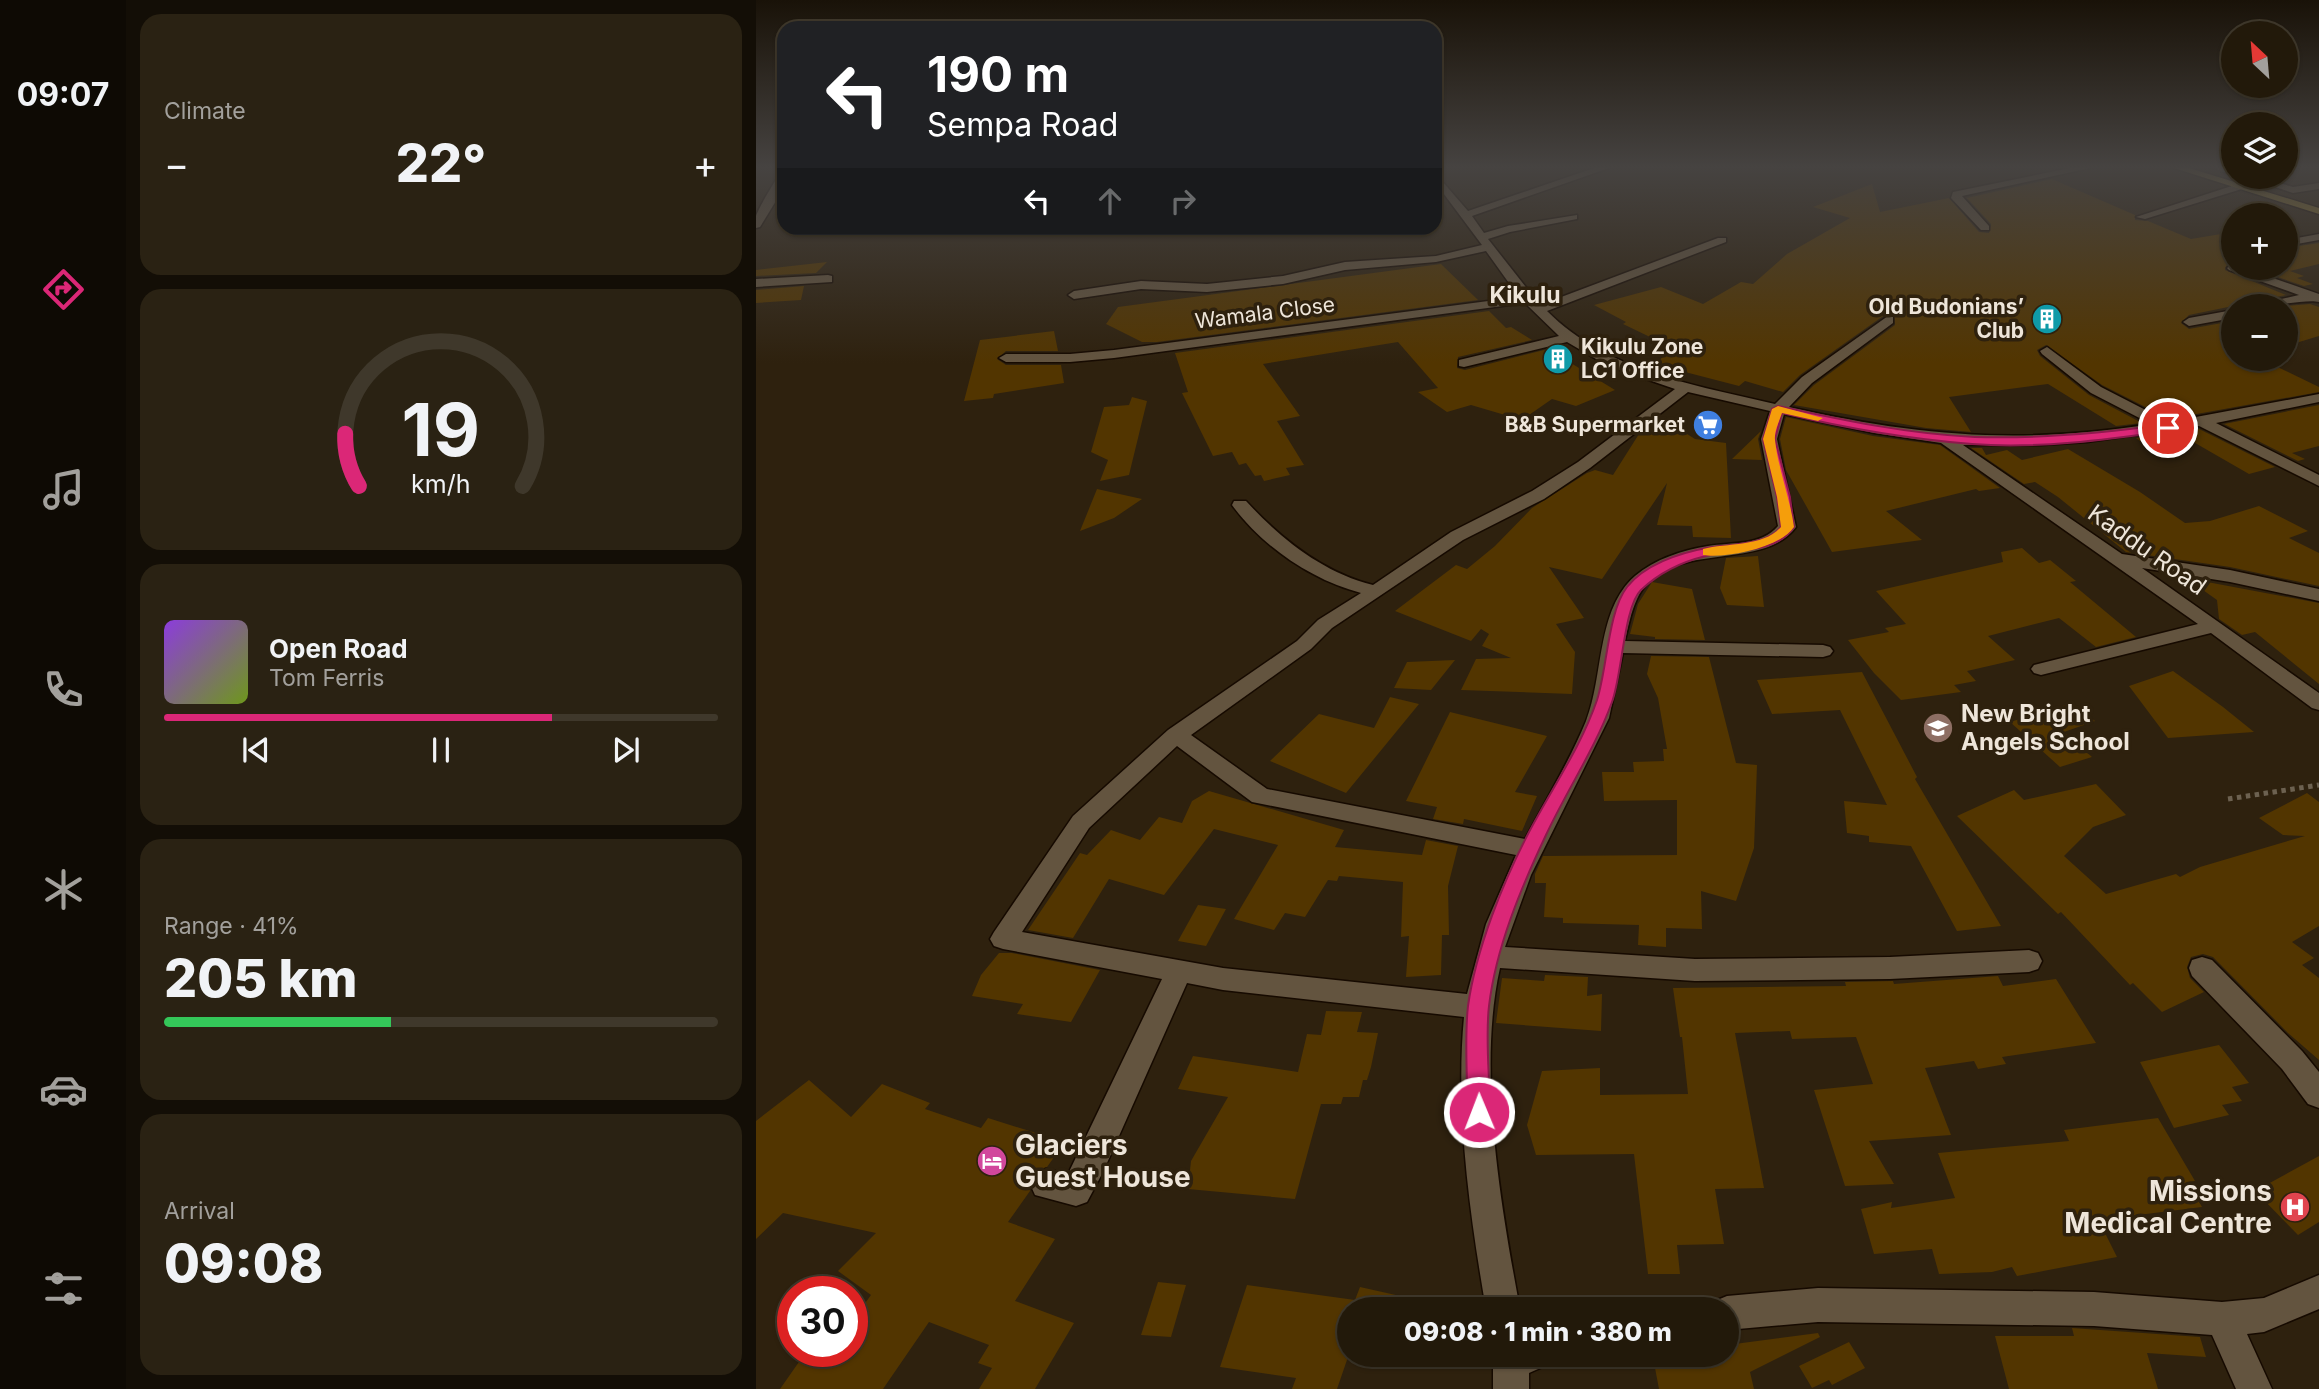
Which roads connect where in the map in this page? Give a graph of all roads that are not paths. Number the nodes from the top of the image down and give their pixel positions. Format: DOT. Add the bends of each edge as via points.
graph roads {
  1 [pos="1479,233"];
  2 [pos="1501,233"];
  3 [pos="2319,237"];
  4 [pos="1722,240"];
  5 [pos="2298,241"];
  6 [pos="1485,242"];
  7 [pos="828,279"];
  8 [pos="2268,280"];
  9 [pos="756,283"];
  10 [pos="1074,295"];
  11 [pos="2316,297"];
  12 [pos="2298,300"];
  13 [pos="1534,304"];
  14 [pos="2221,316"];
  15 [pos="1888,320"];
  16 [pos="2189,322"];
  17 [pos="1569,337"];
  18 [pos="2047,351"];
  19 [pos="1006,358"];
  20 [pos="1464,363"];
  21 [pos="1685,388"];
  22 [pos="2319,398"];
  23 [pos="1778,409"];
  24 [pos="2201,421"];
  25 [pos="2168,428"];
  26 [pos="1945,439"];
  27 [pos="2319,481"];
  28 [pos="1240,505"];
  29 [pos="2116,558"];
  30 [pos="1377,591"];
  31 [pos="2319,595"];
  32 [pos="2214,626"];
  33 [pos="1615,647"];
  34 [pos="1823,651"];
  35 [pos="2041,669"];
  36 [pos="2319,704"];
  37 [pos="1176,735"];
  38 [pos="1532,849"];
  39 [pos="1490,957"];
  40 [pos="2029,961"];
  41 [pos="2202,968"];
  42 [pos="1179,971"];
  43 [pos="1479,1007"];
  44 [pos="2319,1095"];
  45 [pos="1046,1184"];
  46 [pos="2319,1292"];
  47 [pos="1501,1297"];
  48 [pos="1739,1312"];
  49 [pos="2222,1319"];
  50 [pos="2254,1389"];
  1 -- 6 [label="street"];
  2 -- 6 [label="street"];
  3 -- 5 [label="street"];
  4 -- 13 [label="street, Wamala Close"];
  6 -- 10 [label="street" via="1436,259 1345,266 1283,280 1207,288 1141,285"];
  6 -- 13 [label="street"];
  7 -- 9 [label="street"];
  8 -- 11 [label="street"];
  11 -- 12 [label="street"];
  13 -- 17 [label="street"];
  13 -- 19 [label="street, Wamala Close" via="1114,354"];
  14 -- 16 [label="street"];
  15 -- 23 [label="street" via="1807,380"];
  17 -- 20 [label="street"];
  17 -- 21 [label="street" via="1633,372"];
  18 -- 25 [label="street" via="2096,390"];
  21 -- 23 [label="street"];
  21 -- 30 [label="street" via="1584,465 1538,495 1457,536"];
  22 -- 24 [label="street"];
  23 -- 26 [label="street" via="1857,427"];
  23 -- 33 [label="street" via="1769,439 1783,497 1787,527 1783,533 1759,544 1695,555 1647,575 1632,589"];
  24 -- 25 [label="street"];
  24 -- 27 [label="street"];
  25 -- 26 [label="street" via="2092,438"];
  26 -- 29 [label="street, Kaddu Road"];
  28 -- 30 [label="street" via="1263,531 1290,551 1336,577"];
  29 -- 31 [label="street"];
  29 -- 32 [label="street, Kaddu Road"];
  30 -- 37 [label="street"];
  32 -- 35 [label="street"];
  32 -- 36 [label="street, Kaddu Road"];
  33 -- 34 [label="street"];
  33 -- 38 [label="street" via="1606,699 1588,744"];
  37 -- 38 [label="street" via="1260,796"];
  37 -- 42 [label="street" via="1080,822 1003,939"];
  38 -- 39 [label="street" via="1508,898"];
  39 -- 40 [label="street" via="1708,970"];
  39 -- 43 [label="street"];
  41 -- 44 [label="street" via="2292,1060"];
  42 -- 43 [label="street"];
  42 -- 45 [label="street" via="1076,1191"];
  43 -- 47 [label="street" via="1479,1134"];
  46 -- 49 [label="street" via="2264,1315"];
  48 -- 49 [label="street" via="1818,1305 2094,1309"];
  49 -- 50 [label="street"];
}
